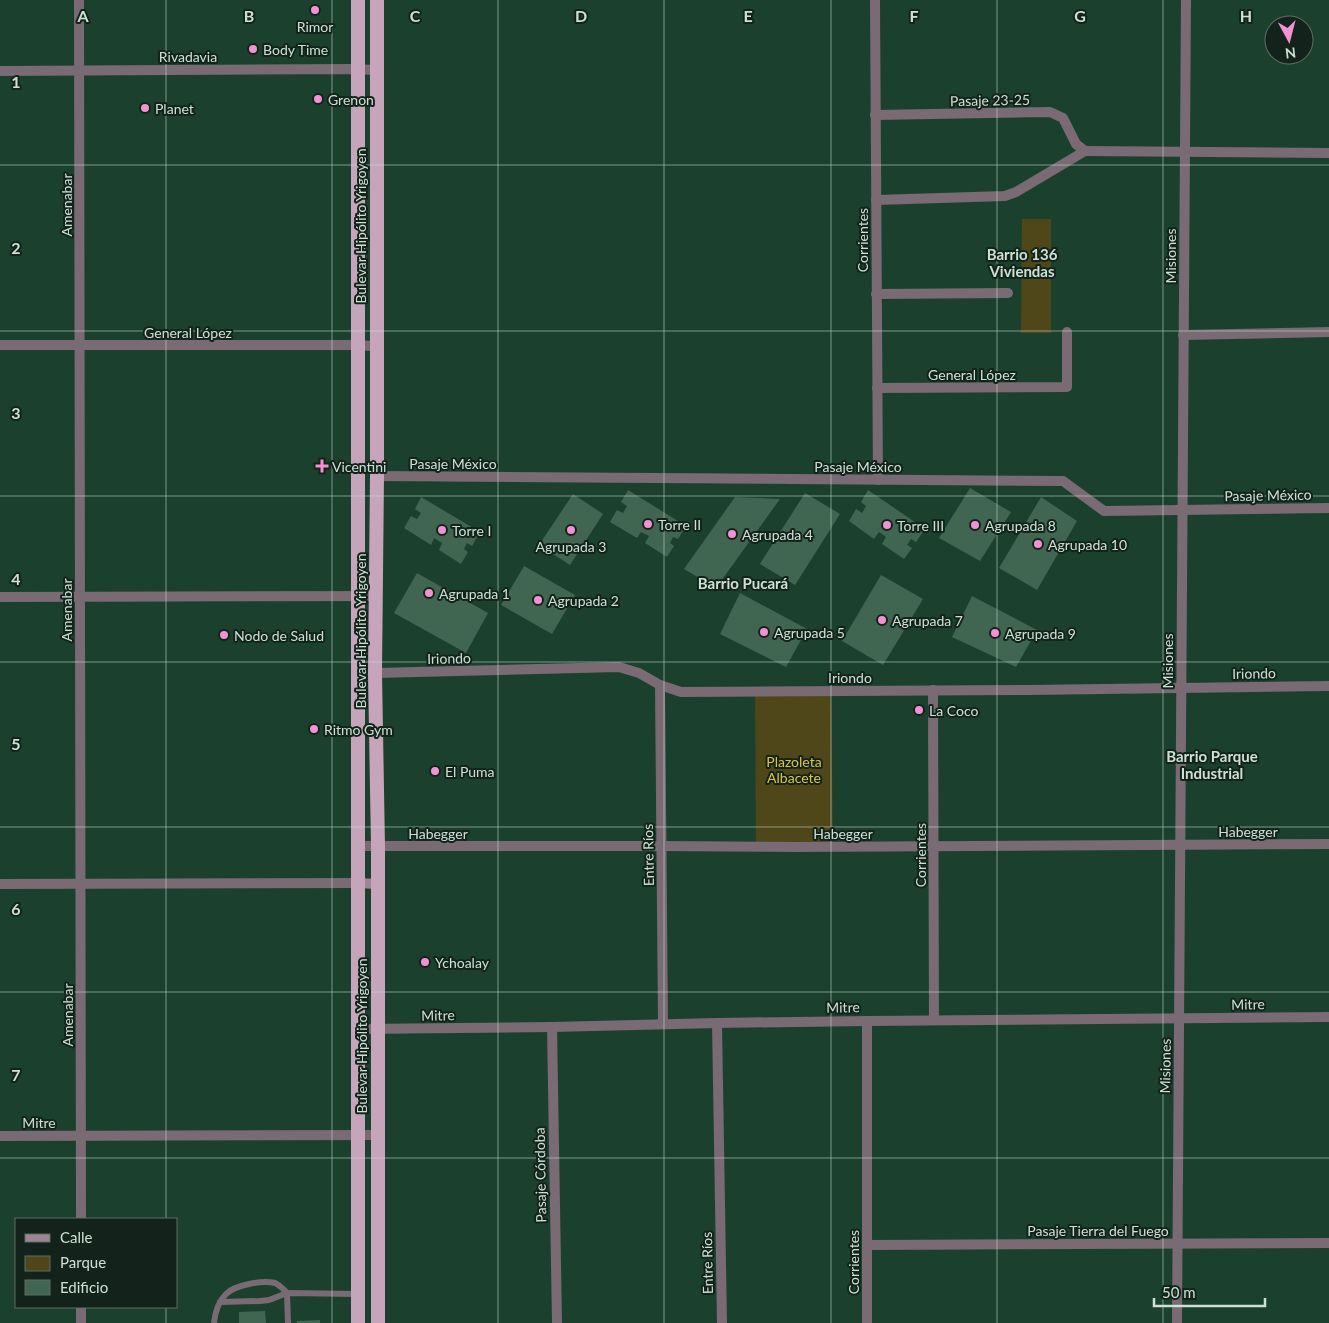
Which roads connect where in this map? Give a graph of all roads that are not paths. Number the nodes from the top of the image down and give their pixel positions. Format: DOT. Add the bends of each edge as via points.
graph roads {
  1 [pos="79,0"];
  2 [pos="358,0"];
  3 [pos="377,0"];
  4 [pos="875,0"];
  5 [pos="1186,0"];
  6 [pos="79,70"];
  7 [pos="358,70"];
  8 [pos="377,70"];
  9 [pos="0,71"];
  10 [pos="875,115"];
  11 [pos="1085,151"];
  12 [pos="1185,152"];
  13 [pos="1329,152"];
  14 [pos="876,200"];
  15 [pos="1008,293"];
  16 [pos="876,294"];
  17 [pos="1067,332"];
  18 [pos="1329,332"];
  19 [pos="1184,335"];
  20 [pos="0,345"];
  21 [pos="80,345"];
  22 [pos="358,346"];
  23 [pos="376,346"];
  24 [pos="877,388"];
  25 [pos="377,476"];
  26 [pos="878,480"];
  27 [pos="1329,508"];
  28 [pos="1182,510"];
  29 [pos="80,596"];
  30 [pos="358,596"];
  31 [pos="376,596"];
  32 [pos="0,597"];
  33 [pos="375,673"];
  34 [pos="660,685"];
  35 [pos="1329,686"];
  36 [pos="1181,688"];
  37 [pos="933,690"];
  38 [pos="1329,844"];
  39 [pos="1180,845"];
  40 [pos="358,846"];
  41 [pos="662,846"];
  42 [pos="378,847"];
  43 [pos="934,847"];
  44 [pos="358,883"];
  45 [pos="0,884"];
  46 [pos="80,884"];
  47 [pos="378,884"];
  48 [pos="1329,1017"];
  49 [pos="1179,1018"];
  50 [pos="934,1020"];
  51 [pos="866,1021"];
  52 [pos="718,1023"];
  53 [pos="663,1024"];
  54 [pos="552,1027"];
  55 [pos="358,1029"];
  56 [pos="378,1029"];
  57 [pos="81,1135"];
  58 [pos="378,1135"];
  59 [pos="0,1136"];
  60 [pos="358,1136"];
  61 [pos="81,1218"];
  62 [pos="1329,1243"];
  63 [pos="1177,1244"];
  64 [pos="867,1245"];
  65 [pos="287,1293"];
  66 [pos="358,1294"];
  67 [pos="220,1302"];
  68 [pos="81,1308"];
  69 [pos="81,1323"];
  70 [pos="214,1323"];
  71 [pos="288,1323"];
  72 [pos="358,1323"];
  73 [pos="378,1323"];
  74 [pos="556,1323"];
  75 [pos="722,1323"];
  76 [pos="867,1323"];
  77 [pos="1176,1323"];
  1 -- 6 [label="street, Amenabar"];
  2 -- 7 [label="highway, Bulevar Hipólito Yrigoyen"];
  3 -- 8 [label="highway, Bulevar Hipólito Yrigoyen"];
  4 -- 10 [label="street, Corrientes"];
  5 -- 12 [label="street, Misiones"];
  6 -- 7 [label="street, Rivadavia"];
  6 -- 9 [label="street, Rivadavia"];
  6 -- 21 [label="street, Amenabar"];
  7 -- 8 [label="street, Rivadavia"];
  7 -- 22 [label="highway, Bulevar Hipólito Yrigoyen"];
  8 -- 23 [label="highway, Bulevar Hipólito Yrigoyen"];
  10 -- 11 [label="street, Pasaje 23-25" via="1050,112 1063,118 1076,144"];
  10 -- 14 [label="street, Corrientes"];
  11 -- 12 [label="street"];
  11 -- 14 [label="street" via="1006,196"];
  12 -- 13 [label="street"];
  12 -- 19 [label="street, Misiones"];
  14 -- 16 [label="street, Corrientes"];
  15 -- 16 [label="street"];
  16 -- 24 [label="street, Corrientes"];
  17 -- 24 [label="street, General López" via="1067,387"];
  18 -- 19 [label="street"];
  19 -- 28 [label="street, Misiones"];
  20 -- 21 [label="street, General López"];
  21 -- 22 [label="street, General López"];
  21 -- 29 [label="street, Amenabar"];
  22 -- 23 [label="street, General López"];
  22 -- 30 [label="highway, Bulevar Hipólito Yrigoyen"];
  23 -- 25 [label="highway, Bulevar Hipólito Yrigoyen"];
  24 -- 26 [label="street, Corrientes"];
  25 -- 26 [label="street, Pasaje México"];
  25 -- 31 [label="highway, Bulevar Hipólito Yrigoyen"];
  26 -- 28 [label="street, Pasaje México" via="1063,481 1104,511"];
  27 -- 28 [label="street, Pasaje México"];
  28 -- 36 [label="street, Misiones"];
  29 -- 30 [label="street"];
  29 -- 32 [label="street"];
  29 -- 46 [label="street, Amenabar"];
  30 -- 31 [label="street"];
  30 -- 40 [label="highway, Bulevar Hipólito Yrigoyen"];
  31 -- 33 [label="highway, Bulevar Hipólito Yrigoyen"];
  33 -- 34 [label="street, Iriondo" via="619,667 639,673"];
  33 -- 42 [label="highway, Bulevar Hipólito Yrigoyen"];
  34 -- 37 [label="street, Iriondo" via="681,692"];
  34 -- 41 [label="street, Entre Ríos"];
  35 -- 36 [label="street, Iriondo"];
  36 -- 37 [label="street, Iriondo"];
  36 -- 39 [label="street, Misiones"];
  37 -- 43 [label="street, Corrientes"];
  38 -- 39 [label="street, Habegger"];
  39 -- 43 [label="street, Habegger"];
  39 -- 49 [label="street, Misiones"];
  40 -- 42 [label="street, Habegger"];
  40 -- 44 [label="highway, Bulevar Hipólito Yrigoyen"];
  41 -- 42 [label="street, Habegger"];
  41 -- 43 [label="street, Habegger"];
  41 -- 53 [label="street, Entre Ríos"];
  42 -- 47 [label="highway, Bulevar Hipólito Yrigoyen"];
  43 -- 50 [label="street, Corrientes"];
  44 -- 46 [label="street"];
  44 -- 47 [label="main road"];
  44 -- 55 [label="highway, Bulevar Hipólito Yrigoyen"];
  45 -- 46 [label="street"];
  46 -- 57 [label="street, Amenabar"];
  47 -- 56 [label="highway, Bulevar Hipólito Yrigoyen"];
  48 -- 49 [label="street, Mitre"];
  49 -- 50 [label="street, Mitre"];
  49 -- 63 [label="street, Misiones"];
  50 -- 51 [label="street, Mitre"];
  51 -- 52 [label="street, Mitre"];
  51 -- 64 [label="street, Corrientes"];
  52 -- 53 [label="street, Mitre"];
  52 -- 75 [label="street, Entre Ríos"];
  53 -- 54 [label="street, Mitre"];
  54 -- 56 [label="street, Mitre"];
  54 -- 74 [label="street, Pasaje Córdoba"];
  55 -- 56 [label="street, Mitre"];
  55 -- 60 [label="highway, Bulevar Hipólito Yrigoyen"];
  56 -- 58 [label="highway, Bulevar Hipólito Yrigoyen"];
  57 -- 59 [label="street, Mitre"];
  57 -- 60 [label="street, Mitre"];
  57 -- 61 [label="street, Amenabar"];
  58 -- 60 [label="street, Mitre"];
  58 -- 73 [label="highway, Bulevar Hipólito Yrigoyen"];
  60 -- 66 [label="highway, Bulevar Hipólito Yrigoyen"];
  62 -- 63 [label="street, Pasaje Tierra del Fuego"];
  63 -- 64 [label="street, Pasaje Tierra del Fuego"];
  63 -- 77 [label="street, Misiones"];
  64 -- 76 [label="street, Corrientes"];
  65 -- 66 [label="lane"];
  65 -- 67 [label="lane" via="269,1300"];
  65 -- 67 [label="lane" via="273,1283 245,1285 231,1289"];
  65 -- 71 [label="lane"];
  66 -- 72 [label="highway, Bulevar Hipólito Yrigoyen"];
  67 -- 70 [label="lane"];
  68 -- 69 [label="street"];
}
